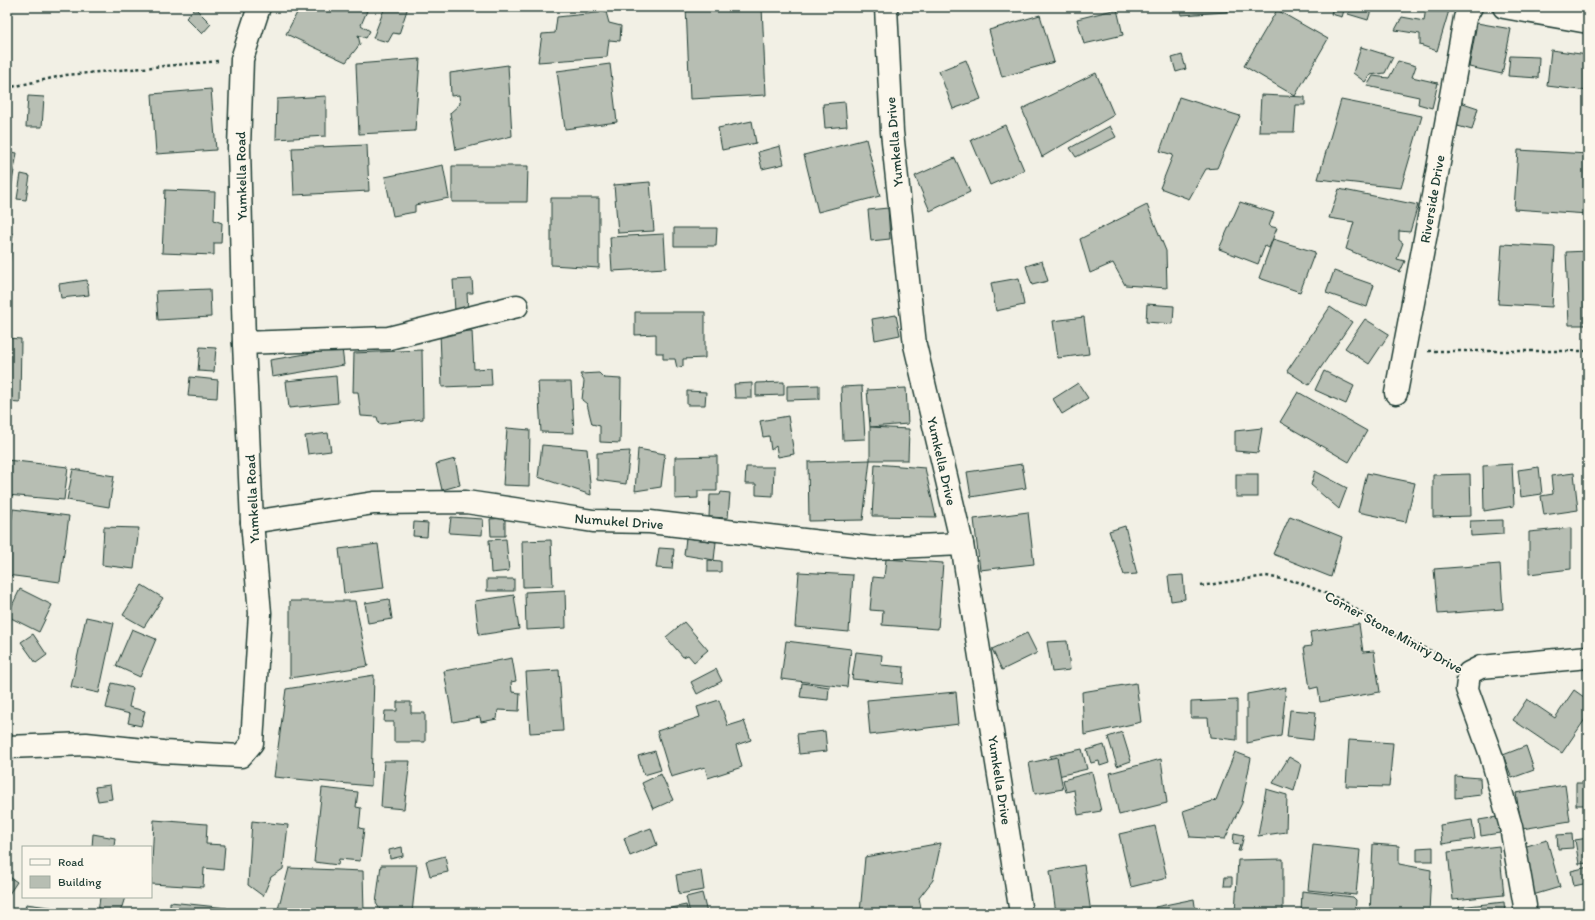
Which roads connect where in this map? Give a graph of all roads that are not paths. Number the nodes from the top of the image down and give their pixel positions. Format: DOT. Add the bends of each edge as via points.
graph roads {
  1 [pos="259,7"];
  2 [pos="886,7"];
  3 [pos="1471,7"];
  4 [pos="1504,7"];
  5 [pos="1588,22"];
  6 [pos="517,306"];
  7 [pos="244,343"];
  8 [pos="1396,393"];
  9 [pos="252,522"];
  10 [pos="962,544"];
  11 [pos="1588,657"];
  12 [pos="7,747"];
  13 [pos="1524,906"];
  14 [pos="1021,913"];
  1 -- 7 [label="street, Yumkella Road" via="242,59 239,148"];
  2 -- 10 [label="street, Yumkella Drive" via="892,132 915,345"];
  3 -- 8 [label="street, Riverside Drive" via="1465,18"];
  4 -- 5 [label="street"];
  6 -- 7 [label="street" via="389,338"];
  7 -- 9 [label="street, Yumkella Road"];
  9 -- 10 [label="street, Numukel Drive" via="374,503 466,502 593,522 650,522 873,548"];
  9 -- 12 [label="street, Yumkella Road" via="260,612 252,743 241,756 86,744"];
  10 -- 14 [label="street, Yumkella Drive"];
  11 -- 13 [label="street, Corner Stone Miniry Drive" via="1481,667 1469,674 1467,689 1491,755 1511,827"];
}
